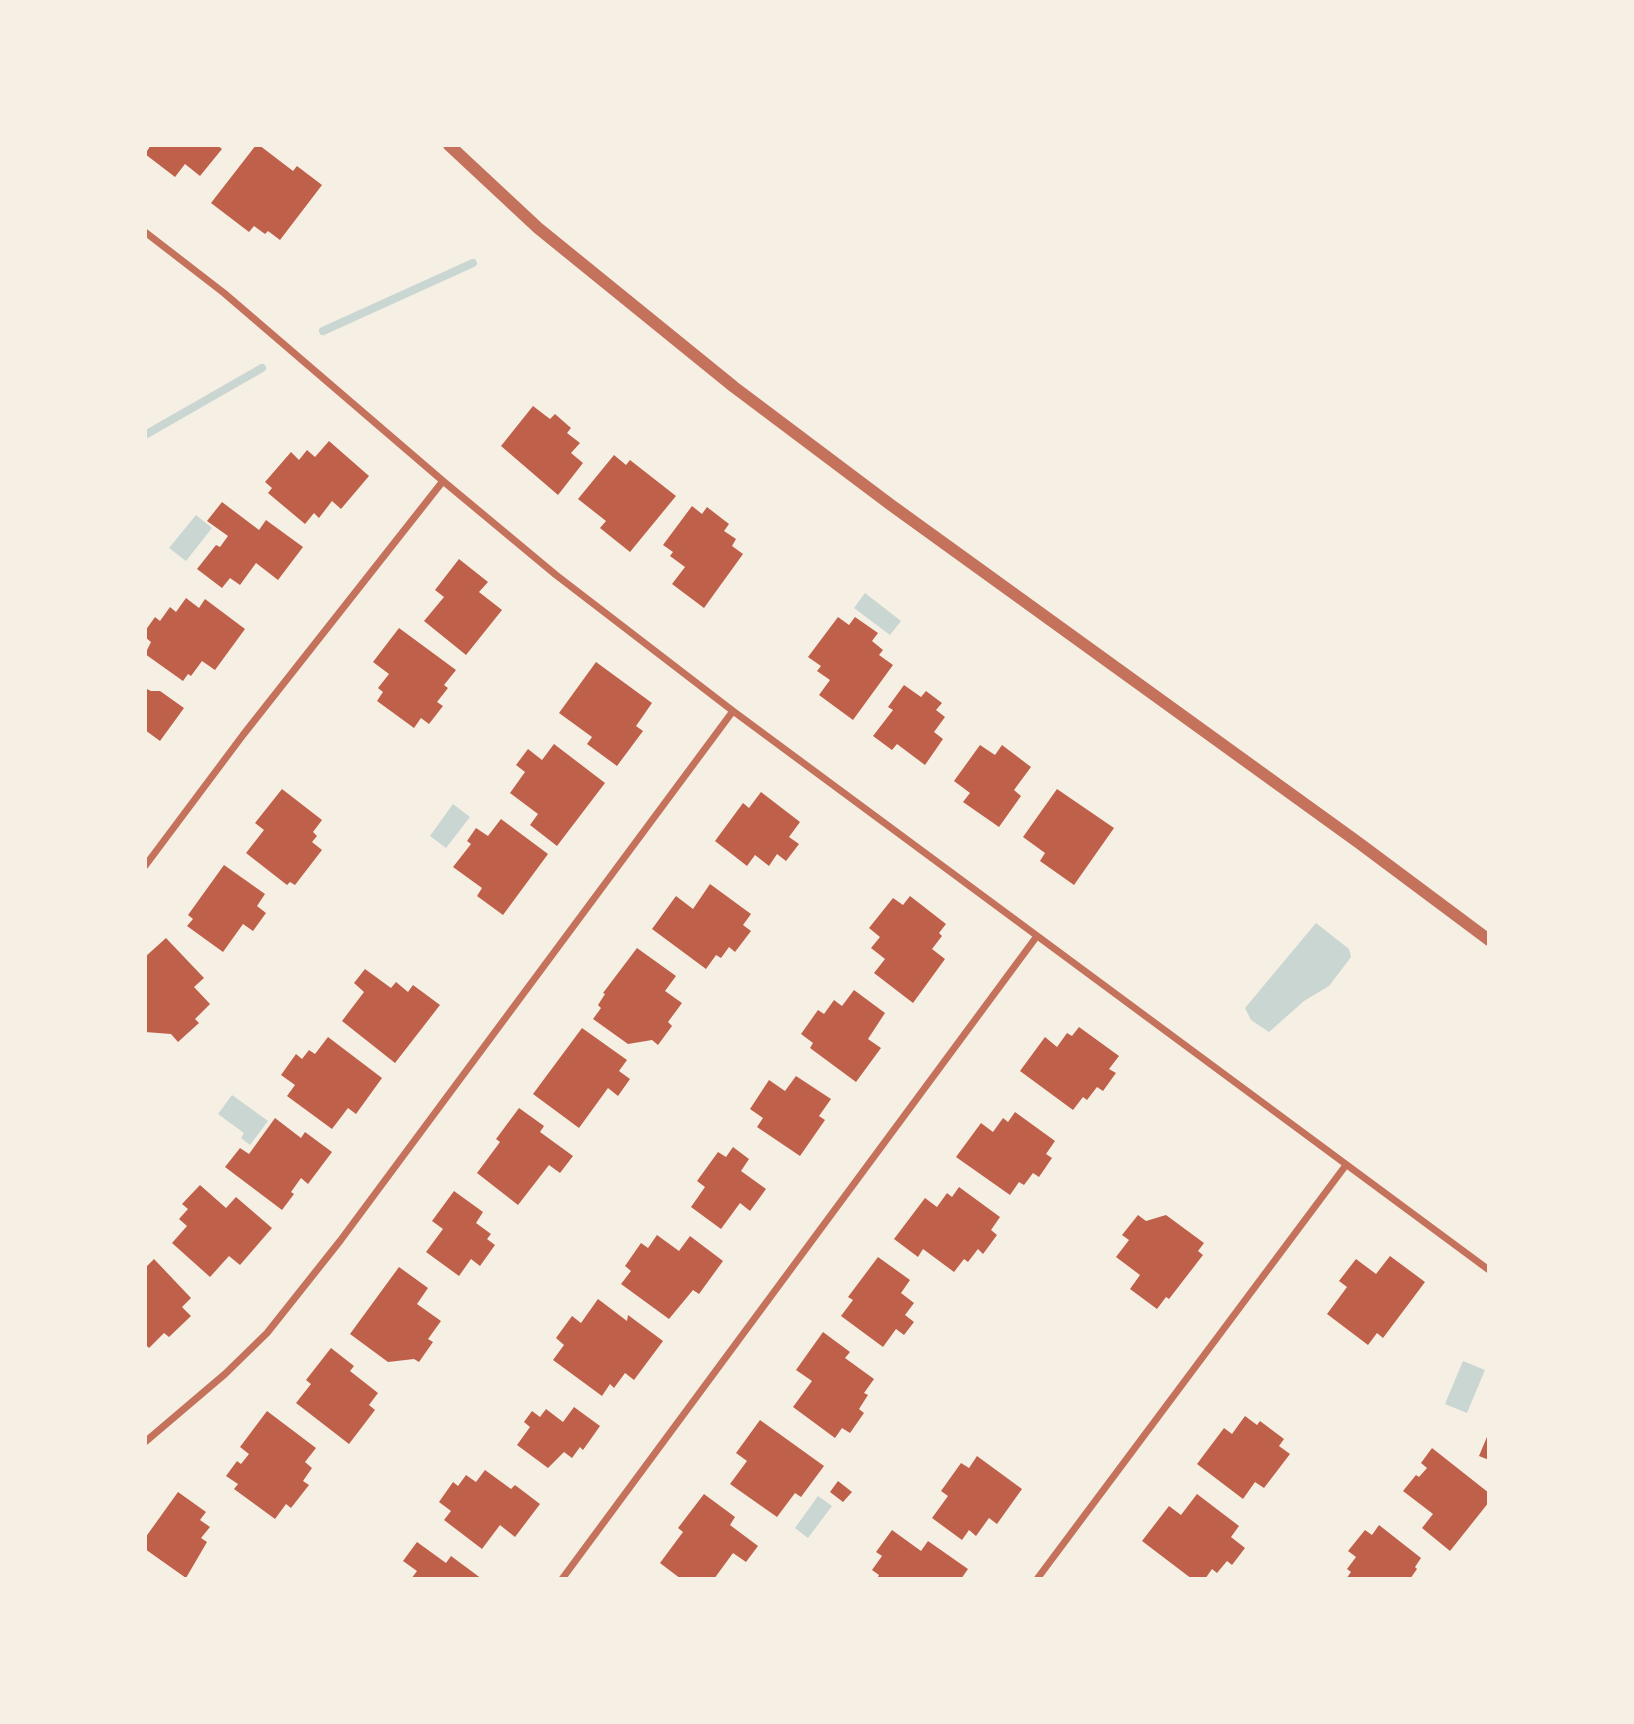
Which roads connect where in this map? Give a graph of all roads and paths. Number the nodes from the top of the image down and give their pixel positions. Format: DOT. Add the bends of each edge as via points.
graph roads {
  1 [pos="449,145"];
  2 [pos="145,232"];
  3 [pos="443,481"];
  4 [pos="733,711"];
  5 [pos="145,866"];
  6 [pos="1037,936"];
  7 [pos="1489,940"];
  8 [pos="1346,1165"];
  9 [pos="1489,1270"];
  10 [pos="145,1442"];
  11 [pos="562,1579"];
  12 [pos="1037,1579"];
  1 -- 7 [label="street" via="538,228 744,395"];
  2 -- 3 [label="street" via="224,293"];
  3 -- 4 [label="street"];
  3 -- 5 [label="street"];
  4 -- 6 [label="street"];
  4 -- 10 [label="street" via="267,1333"];
  6 -- 8 [label="street"];
  6 -- 11 [label="street"];
  8 -- 9 [label="street"];
  8 -- 12 [label="street"];
}
